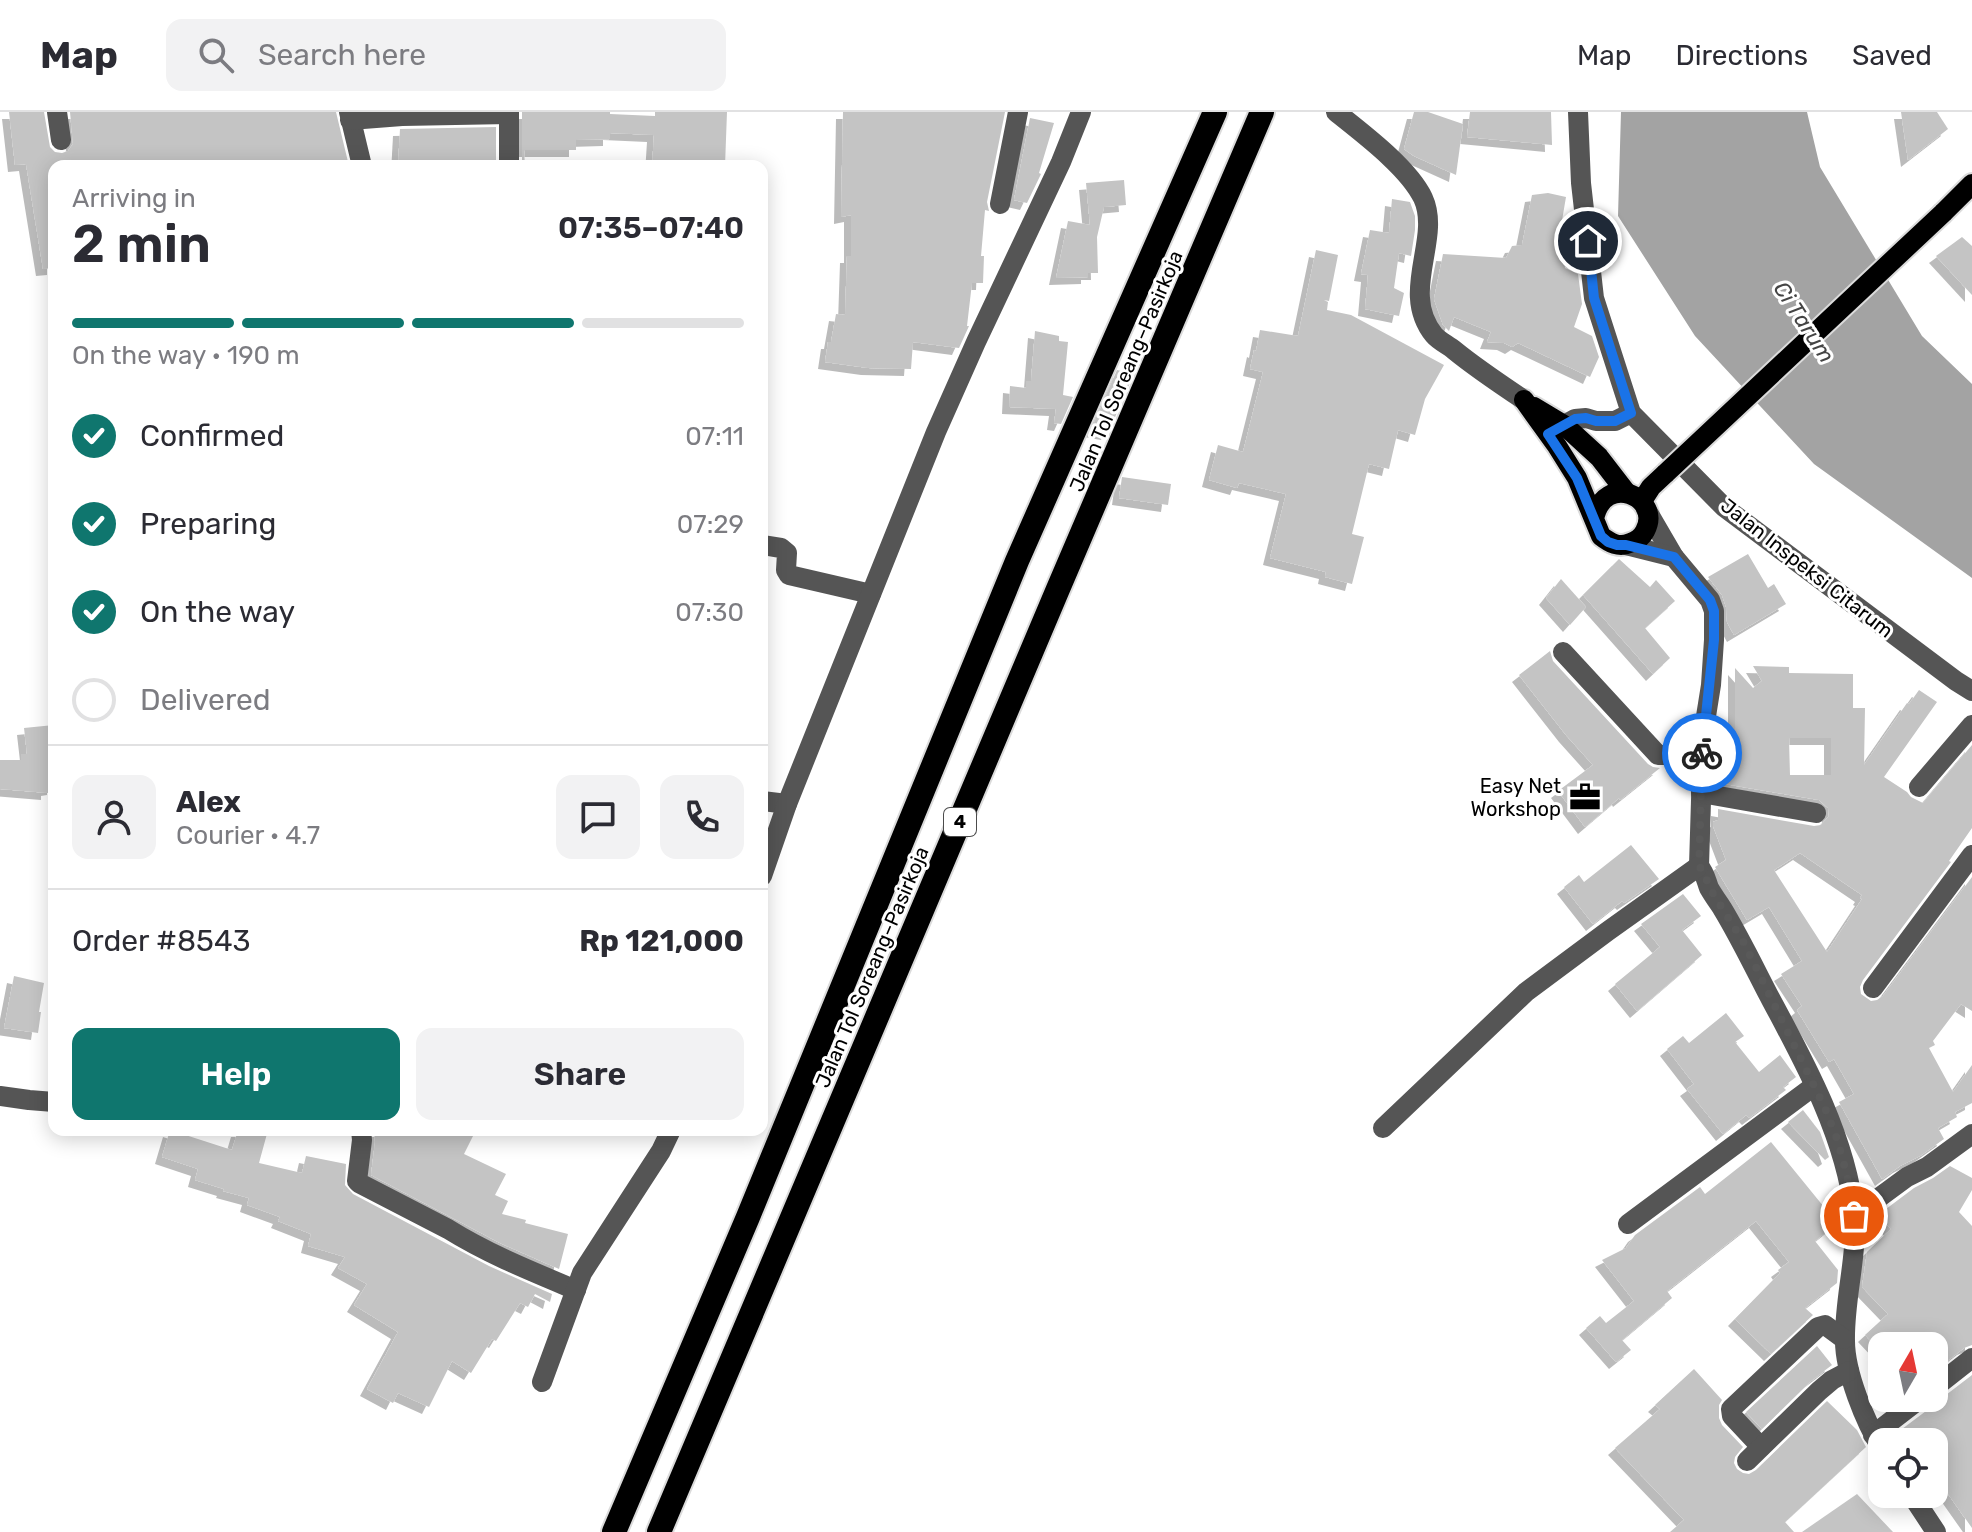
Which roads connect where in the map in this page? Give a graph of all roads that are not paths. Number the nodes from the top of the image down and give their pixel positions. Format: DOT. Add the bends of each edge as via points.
graph roads {
  1 [pos="57,112"];
  2 [pos="1018,112"];
  3 [pos="1081,112"];
  4 [pos="1215,112"];
  5 [pos="1262,112"];
  6 [pos="1336,112"];
  7 [pos="1578,112"];
  8 [pos="509,113"];
  9 [pos="402,114"];
  10 [pos="350,116"];
  11 [pos="61,140"];
  12 [pos="361,160"];
  13 [pos="509,160"];
  14 [pos="1972,184"];
  15 [pos="1000,204"];
  16 [pos="1524,400"];
  17 [pos="1631,413"];
  18 [pos="1556,429"];
  19 [pos="1644,493"];
  20 [pos="1594,519"];
  21 [pos="1626,545"];
  22 [pos="768,546"];
  23 [pos="1674,557"];
  24 [pos="871,594"];
  25 [pos="1563,652"];
  26 [pos="1972,691"];
  27 [pos="1972,725"];
  28 [pos="1703,735"];
  29 [pos="1919,787"];
  30 [pos="1701,793"];
  31 [pos="768,802"];
  32 [pos="787,804"];
  33 [pos="1816,813"];
  34 [pos="1972,855"];
  35 [pos="768,859"];
  36 [pos="1699,866"];
  37 [pos="1873,988"];
  38 [pos="1814,1086"];
  39 [pos="0,1096"];
  40 [pos="48,1102"];
  41 [pos="1383,1128"];
  42 [pos="1972,1134"];
  43 [pos="361,1136"];
  44 [pos="668,1136"];
  45 [pos="1854,1216"];
  46 [pos="1628,1224"];
  47 [pos="576,1290"];
  48 [pos="1844,1339"];
  49 [pos="1972,1358"];
  50 [pos="1849,1371"];
  51 [pos="1948,1377"];
  52 [pos="542,1382"];
  53 [pos="1907,1412"];
  54 [pos="1872,1428"];
  55 [pos="1892,1428"];
  56 [pos="1920,1508"];
  57 [pos="614,1532"];
  58 [pos="659,1532"];
  59 [pos="1936,1532"];
  1 -- 11 [label="street"];
  2 -- 15 [label="street"];
  3 -- 24 [label="street" via="936,432"];
  4 -- 57 [label="highway, Jalan Tol Soreang–Pasirkoja / 4" via="1017,561"];
  5 -- 58 [label="highway, Jalan Tol Soreang–Pasirkoja / 4"];
  6 -- 16 [label="street" via="1382,150 1423,199 1428,218 1419,296 1435,335"];
  7 -- 17 [label="street, Jalan Inspeksi Citarum" via="1594,298"];
  8 -- 9 [label="street"];
  8 -- 13 [label="street"];
  9 -- 10 [label="street"];
  10 -- 12 [label="street"];
  14 -- 19 [label="main road, bridge"];
  16 -- 18 [label="main road"];
  17 -- 18 [label="street" via="1615,421 1575,419"];
  17 -- 26 [label="street, Jalan Inspeksi Citarum" via="1724,507"];
  18 -- 19 [label="main road"];
  18 -- 20 [label="main road"];
  19 -- 20 [label="main road" via="1608,495"];
  19 -- 21 [label="main road" via="1647,527"];
  19 -- 23 [label="street"];
  20 -- 21 [label="main road" via="1608,542"];
  21 -- 23 [label="street"];
  22 -- 24 [label="street" via="787,553 789,575"];
  23 -- 28 [label="street" via="1714,611"];
  24 -- 32 [label="street"];
  25 -- 28 [label="street" via="1658,755 1675,755"];
  27 -- 29 [label="street"];
  28 -- 30 [label="street"];
  30 -- 33 [label="street"];
  30 -- 36 [label="street"];
  31 -- 32 [label="street"];
  32 -- 35 [label="street"];
  34 -- 37 [label="street"];
  36 -- 38 [label="street" via="1744,943"];
  36 -- 41 [label="street" via="1526,992"];
  38 -- 45 [label="street" via="1837,1139"];
  38 -- 46 [label="street"];
  39 -- 40 [label="street"];
  42 -- 45 [label="street"];
  43 -- 47 [label="street" via="359,1183"];
  44 -- 47 [label="street"];
  45 -- 48 [label="street"];
  47 -- 52 [label="street"];
  48 -- 50 [label="street"];
  48 -- 50 [label="street" via="1825,1325 1818,1327 1731,1409 1754,1454 1819,1391"];
  49 -- 51 [label="street"];
  50 -- 54 [label="street"];
  53 -- 55 [label="street"];
  56 -- 59 [label="street"];
}
